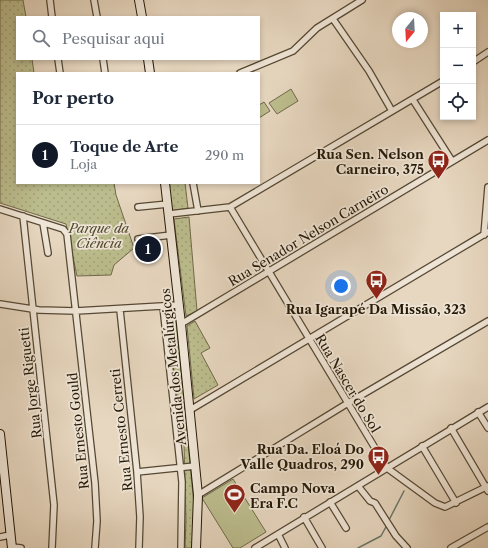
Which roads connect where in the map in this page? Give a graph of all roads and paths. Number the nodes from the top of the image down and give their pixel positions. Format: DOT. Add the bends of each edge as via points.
graph roads {
  1 [pos="50,0"];
  2 [pos="94,0"];
  3 [pos="139,0"];
  4 [pos="362,0"];
  5 [pos="52,16"];
  6 [pos="97,16"];
  7 [pos="142,16"];
  8 [pos="333,19"];
  9 [pos="488,52"];
  10 [pos="58,60"];
  11 [pos="103,60"];
  12 [pos="148,60"];
  13 [pos="476,60"];
  14 [pos="60,72"];
  15 [pos="105,72"];
  16 [pos="150,72"];
  17 [pos="242,72"];
  18 [pos="440,83"];
  19 [pos="413,100"];
  20 [pos="392,111"];
  21 [pos="488,140"];
  22 [pos="452,161"];
  23 [pos="165,184"];
  24 [pos="193,184"];
  25 [pos="488,187"];
  26 [pos="168,204"];
  27 [pos="138,207"];
  28 [pos="230,207"];
  29 [pos="0,210"];
  30 [pos="198,211"];
  31 [pos="169,214"];
  32 [pos="23,216"];
  33 [pos="43,222"];
  34 [pos="486,233"];
  35 [pos="171,235"];
  36 [pos="138,239"];
  37 [pos="48,253"];
  38 [pos="268,272"];
  39 [pos="0,304"];
  40 [pos="179,306"];
  41 [pos="163,307"];
  42 [pos="32,308"];
  43 [pos="120,310"];
  44 [pos="76,311"];
  45 [pos="488,320"];
  46 [pos="181,324"];
  47 [pos="308,340"];
  48 [pos="348,403"];
  49 [pos="488,407"];
  50 [pos="190,410"];
  51 [pos="478,412"];
  52 [pos="451,428"];
  53 [pos="488,428"];
  54 [pos="0,434"];
  55 [pos="422,446"];
  56 [pos="1,447"];
  57 [pos="195,466"];
  58 [pos="180,468"];
  59 [pos="387,468"];
  60 [pos="137,472"];
  61 [pos="358,486"];
  62 [pos="487,488"];
  63 [pos="198,495"];
  64 [pos="330,502"];
  65 [pos="456,502"];
  66 [pos="304,518"];
  67 [pos="488,527"];
  68 [pos="346,528"];
  69 [pos="278,534"];
  70 [pos="10,535"];
  71 [pos="0,537"];
  72 [pos="12,547"];
  73 [pos="21,548"];
  74 [pos="52,548"];
  75 [pos="95,548"];
  76 [pos="139,548"];
  77 [pos="181,548"];
  78 [pos="196,548"];
  79 [pos="255,548"];
  80 [pos="285,548"];
  81 [pos="322,548"];
  82 [pos="407,548"];
  83 [pos="451,548"];
  1 -- 5 [label="street"];
  2 -- 6 [label="street"];
  3 -- 7 [label="main road"];
  4 -- 8 [label="street"];
  8 -- 17 [label="street" via="293,51"];
  8 -- 20 [label="street" via="369,71"];
  9 -- 13 [label="street"];
  10 -- 14 [label="street"];
  11 -- 15 [label="street"];
  12 -- 16 [label="main road"];
  18 -- 19 [label="street"];
  19 -- 20 [label="street"];
  19 -- 22 [label="street"];
  20 -- 28 [label="street"];
  21 -- 22 [label="street, Rua Senador Nelson Carneiro"];
  22 -- 38 [label="street, Rua Senador Nelson Carneiro"];
  23 -- 26 [label="main road, Avenida dos Metalúrgicos"];
  24 -- 30 [label="street"];
  25 -- 34 [label="street"];
  26 -- 27 [label="street"];
  26 -- 31 [label="main road, Avenida dos Metalúrgicos"];
  28 -- 30 [label="street"];
  28 -- 38 [label="street, Rua Nascer do Sol"];
  29 -- 32 [label="street"];
  30 -- 31 [label="street"];
  31 -- 35 [label="main road, Avenida dos Metalúrgicos"];
  32 -- 33 [label="street"];
  32 -- 42 [label="street, Rua Jorge Riguetti"];
  33 -- 37 [label="street"];
  33 -- 44 [label="street, Rua Ernesto Gould" via="63,229 67,234"];
  34 -- 47 [label="street"];
  35 -- 36 [label="street"];
  35 -- 40 [label="main road, Avenida dos Metalúrgicos"];
  38 -- 46 [label="street, Rua Senador Nelson Carneiro"];
  38 -- 47 [label="street, Rua Nascer do Sol"];
  39 -- 42 [label="street"];
  40 -- 41 [label="street"];
  40 -- 46 [label="main road, Avenida dos Metalúrgicos"];
  41 -- 43 [label="street"];
  41 -- 58 [label="street"];
  42 -- 44 [label="street"];
  42 -- 74 [label="street, Rua Jorge Riguetti" via="54,505"];
  43 -- 44 [label="street"];
  43 -- 60 [label="street, Rua Ernesto Cerreti"];
  44 -- 75 [label="street, Rua Ernesto Gould" via="95,483"];
  45 -- 48 [label="street"];
  46 -- 50 [label="main road, Avenida dos Metalúrgicos"];
  47 -- 48 [label="street, Rua Nascer do Sol"];
  47 -- 50 [label="street"];
  48 -- 59 [label="street, Rua Nascer do Sol"];
  48 -- 63 [label="street"];
  49 -- 51 [label="street"];
  50 -- 57 [label="main road, Avenida dos Metalúrgicos"];
  51 -- 52 [label="street"];
  51 -- 53 [label="street"];
  52 -- 55 [label="street"];
  52 -- 62 [label="street"];
  54 -- 56 [label="main road"];
  55 -- 59 [label="street"];
  55 -- 65 [label="street"];
  56 -- 70 [label="main road"];
  57 -- 58 [label="street"];
  57 -- 63 [label="main road, Avenida dos Metalúrgicos"];
  58 -- 60 [label="street"];
  58 -- 77 [label="street"];
  59 -- 61 [label="street"];
  59 -- 65 [label="street, Rua Nascer do Sol" via="438,504 448,506"];
  60 -- 76 [label="street, Rua Ernesto Cerreti"];
  61 -- 64 [label="street"];
  61 -- 82 [label="street" via="370,501 375,503 396,536"];
  62 -- 65 [label="street, Rua Nascer do Sol"];
  63 -- 78 [label="main road, Avenida dos Metalúrgicos"];
  64 -- 66 [label="street"];
  64 -- 68 [label="street"];
  66 -- 69 [label="street"];
  66 -- 81 [label="street"];
  67 -- 83 [label="street"];
  69 -- 79 [label="street"];
  69 -- 80 [label="street"];
  70 -- 71 [label="street"];
  70 -- 72 [label="main road"];
  72 -- 73 [label="street"];
}
